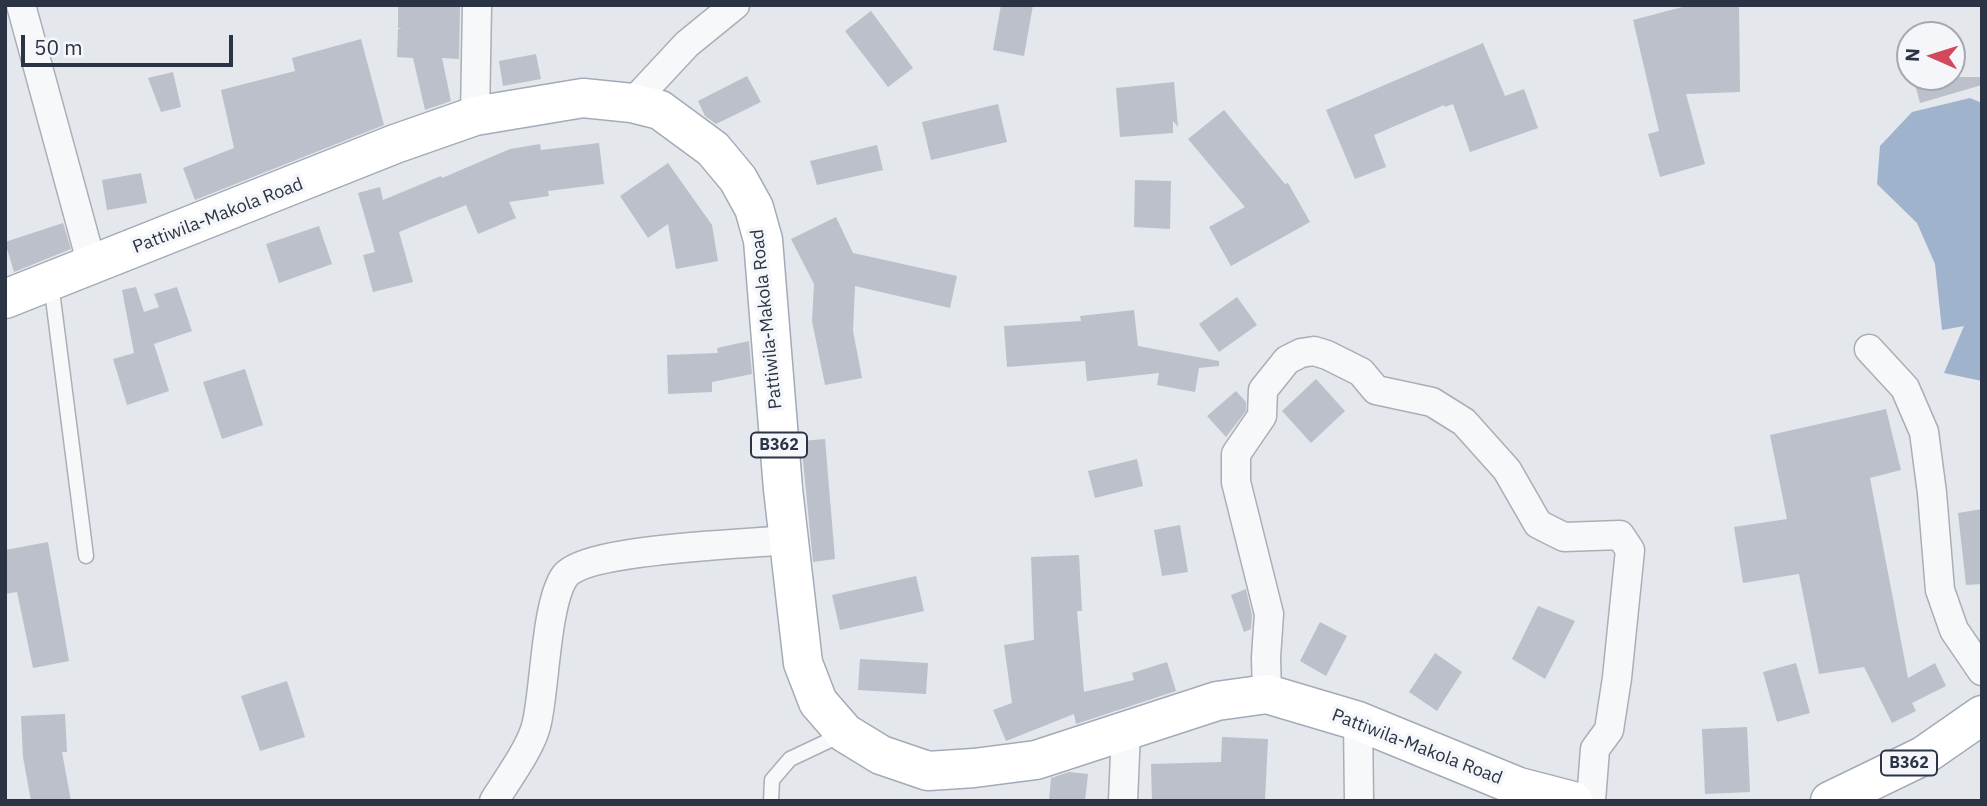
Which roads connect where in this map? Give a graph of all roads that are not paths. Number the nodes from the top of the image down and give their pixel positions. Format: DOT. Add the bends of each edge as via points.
graph roads {
  1 [pos="21,5"];
  2 [pos="477,5"];
  3 [pos="735,5"];
  4 [pos="632,103"];
  5 [pos="475,116"];
  6 [pos="92,265"];
  7 [pos="51,281"];
  8 [pos="5,299"];
  9 [pos="1869,349"];
  10 [pos="788,540"];
  11 [pos="86,556"];
  12 [pos="1982,671"];
  13 [pos="1267,694"];
  14 [pos="1982,715"];
  15 [pos="1358,720"];
  16 [pos="1126,731"];
  17 [pos="845,733"];
  18 [pos="1519,794"];
  19 [pos="495,801"];
  20 [pos="771,801"];
  21 [pos="1124,801"];
  22 [pos="1359,801"];
  23 [pos="1573,801"];
  24 [pos="1591,801"];
  25 [pos="1830,801"];
  1 -- 6 [label="street"];
  2 -- 5 [label="street"];
  3 -- 4 [label="street" via="687,44"];
  4 -- 5 [label="main road, Pattiwila-Makola Road / B362" via="583,98"];
  4 -- 10 [label="main road, Pattiwila-Makola Road / B362" via="660,110 713,149 754,208 763,240"];
  5 -- 6 [label="main road, Pattiwila-Makola Road / B362"];
  6 -- 7 [label="main road, Pattiwila-Makola Road / B362"];
  7 -- 8 [label="main road, Pattiwila-Makola Road / B362"];
  7 -- 11 [label="lane"];
  9 -- 12 [label="street" via="1905,388 1924,432 1940,590 1954,630"];
  10 -- 17 [label="main road, Pattiwila-Makola Road / B362" via="803,663 818,702"];
  10 -- 19 [label="street" via="636,553 581,565 566,576 555,600 537,725"];
  13 -- 15 [label="main road, Pattiwila-Makola Road / B362"];
  13 -- 16 [label="main road, Pattiwila-Makola Road / B362" via="1217,701"];
  13 -- 24 [label="street" via="1269,614 1236,482 1236,454 1262,416 1263,390 1287,360 1314,351 1361,372 1376,390 1432,402 1464,422 1507,470 1538,524 1564,537 1620,535 1630,550 1609,730 1595,749"];
  14 -- 25 [label="main road, B362" via="1923,756"];
  15 -- 18 [label="main road, Pattiwila-Makola Road / B362"];
  15 -- 22 [label="street"];
  16 -- 17 [label="main road, Pattiwila-Makola Road / B362" via="1036,760 928,771 881,755"];
  16 -- 21 [label="street"];
  17 -- 20 [label="lane" via="790,759 772,780"];
  18 -- 23 [label="main road, Pattiwila-Makola Road / B362"];
}
